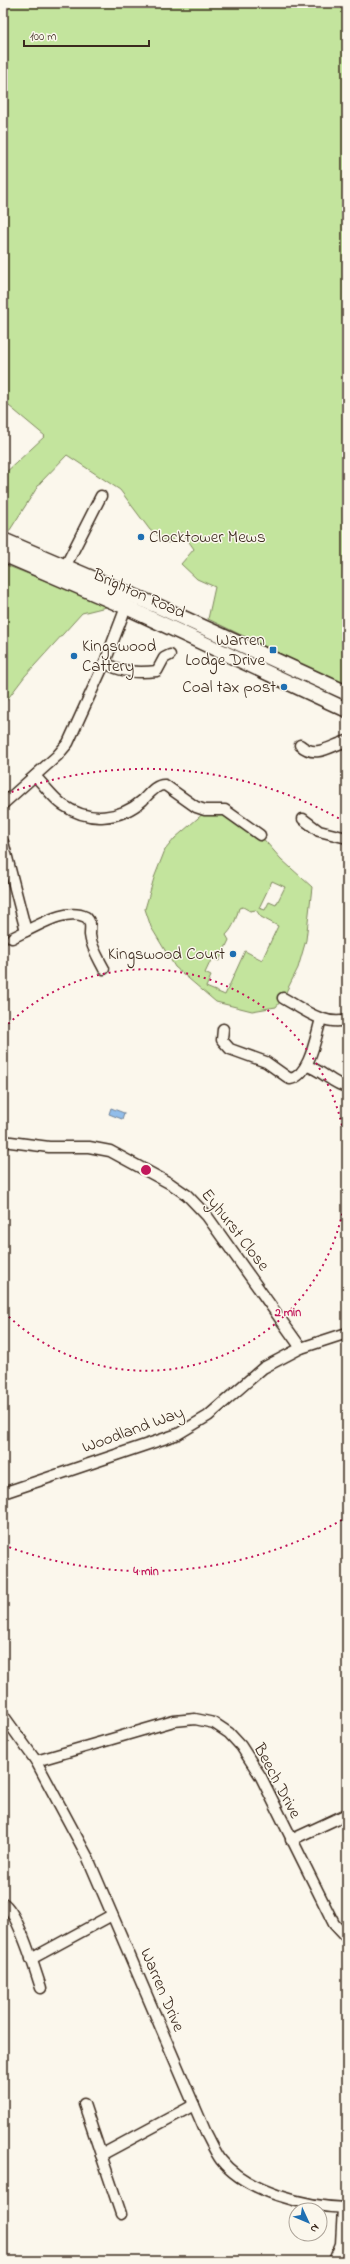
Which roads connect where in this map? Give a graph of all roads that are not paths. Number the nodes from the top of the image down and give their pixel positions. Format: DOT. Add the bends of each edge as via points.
graph roads {
  1 [pos="101,496"];
  2 [pos="3,540"];
  3 [pos="3,554"];
  4 [pos="65,567"];
  5 [pos="126,607"];
  6 [pos="170,655"];
  7 [pos="105,662"];
  8 [pos="347,693"];
  9 [pos="347,710"];
  10 [pos="347,741"];
  11 [pos="300,745"];
  12 [pos="35,776"];
  13 [pos="3,804"];
  14 [pos="303,819"];
  15 [pos="260,835"];
  16 [pos="347,838"];
  17 [pos="3,842"];
  18 [pos="26,931"];
  19 [pos="12,938"];
  20 [pos="104,969"];
  21 [pos="283,998"];
  22 [pos="321,1019"];
  23 [pos="347,1020"];
  24 [pos="223,1029"];
  25 [pos="307,1066"];
  26 [pos="347,1087"];
  27 [pos="3,1141"];
  28 [pos="347,1333"];
  29 [pos="301,1348"];
  30 [pos="3,1493"];
  31 [pos="3,1715"];
  32 [pos="36,1761"];
  33 [pos="347,1814"];
  34 [pos="291,1840"];
  35 [pos="3,1903"];
  36 [pos="112,1915"];
  37 [pos="347,1938"];
  38 [pos="31,1959"];
  39 [pos="41,1988"];
  40 [pos="84,2104"];
  41 [pos="194,2105"];
  42 [pos="101,2155"];
  43 [pos="345,2208"];
  44 [pos="121,2214"];
  45 [pos="334,2261"];
  1 -- 4 [label="street"];
  2 -- 4 [label="highway, Brighton Road"];
  3 -- 5 [label="highway, Brighton Road"];
  4 -- 8 [label="highway, Brighton Road" via="155,605"];
  5 -- 7 [label="street"];
  5 -- 9 [label="highway, Brighton Road"];
  6 -- 7 [label="street" via="164,658 157,671 140,673 110,666"];
  7 -- 12 [label="street" via="68,743"];
  10 -- 11 [label="street" via="316,752 304,749"];
  12 -- 13 [label="street"];
  12 -- 15 [label="street" via="63,805 87,816 107,818 124,813 158,785 165,784 196,807 205,810 225,810"];
  14 -- 16 [label="street" via="319,831"];
  17 -- 18 [label="street"];
  18 -- 19 [label="street"];
  18 -- 20 [label="street" via="55,918 78,914 86,917 91,925 90,937 93,946"];
  21 -- 22 [label="street"];
  22 -- 23 [label="street" via="335,1022"];
  22 -- 25 [label="street"];
  24 -- 25 [label="street" via="222,1040 230,1049 266,1062 287,1078 294,1078"];
  25 -- 26 [label="street"];
  27 -- 29 [label="street, Eyhurst Close" via="49,1147 89,1147 110,1151 182,1191 207,1216"];
  28 -- 29 [label="street, Woodland Way"];
  29 -- 30 [label="street, Woodland Way" via="263,1368 193,1426 161,1440"];
  31 -- 32 [label="street, Warren Drive"];
  32 -- 34 [label="street, Beech Drive" via="174,1721 195,1719 214,1723 230,1733 253,1762"];
  32 -- 36 [label="street, Warren Drive" via="83,1849"];
  33 -- 34 [label="street"];
  34 -- 37 [label="street, Beech Drive" via="334,1924"];
  35 -- 38 [label="street" via="11,1911"];
  36 -- 38 [label="street"];
  36 -- 41 [label="street, Warren Drive"];
  38 -- 39 [label="street"];
  40 -- 42 [label="street"];
  41 -- 42 [label="street"];
  41 -- 43 [label="street, Warren Drive" via="221,2160 240,2178 266,2191 293,2199"];
  42 -- 44 [label="street"];
  43 -- 45 [label="street" via="341,2244"];
}
